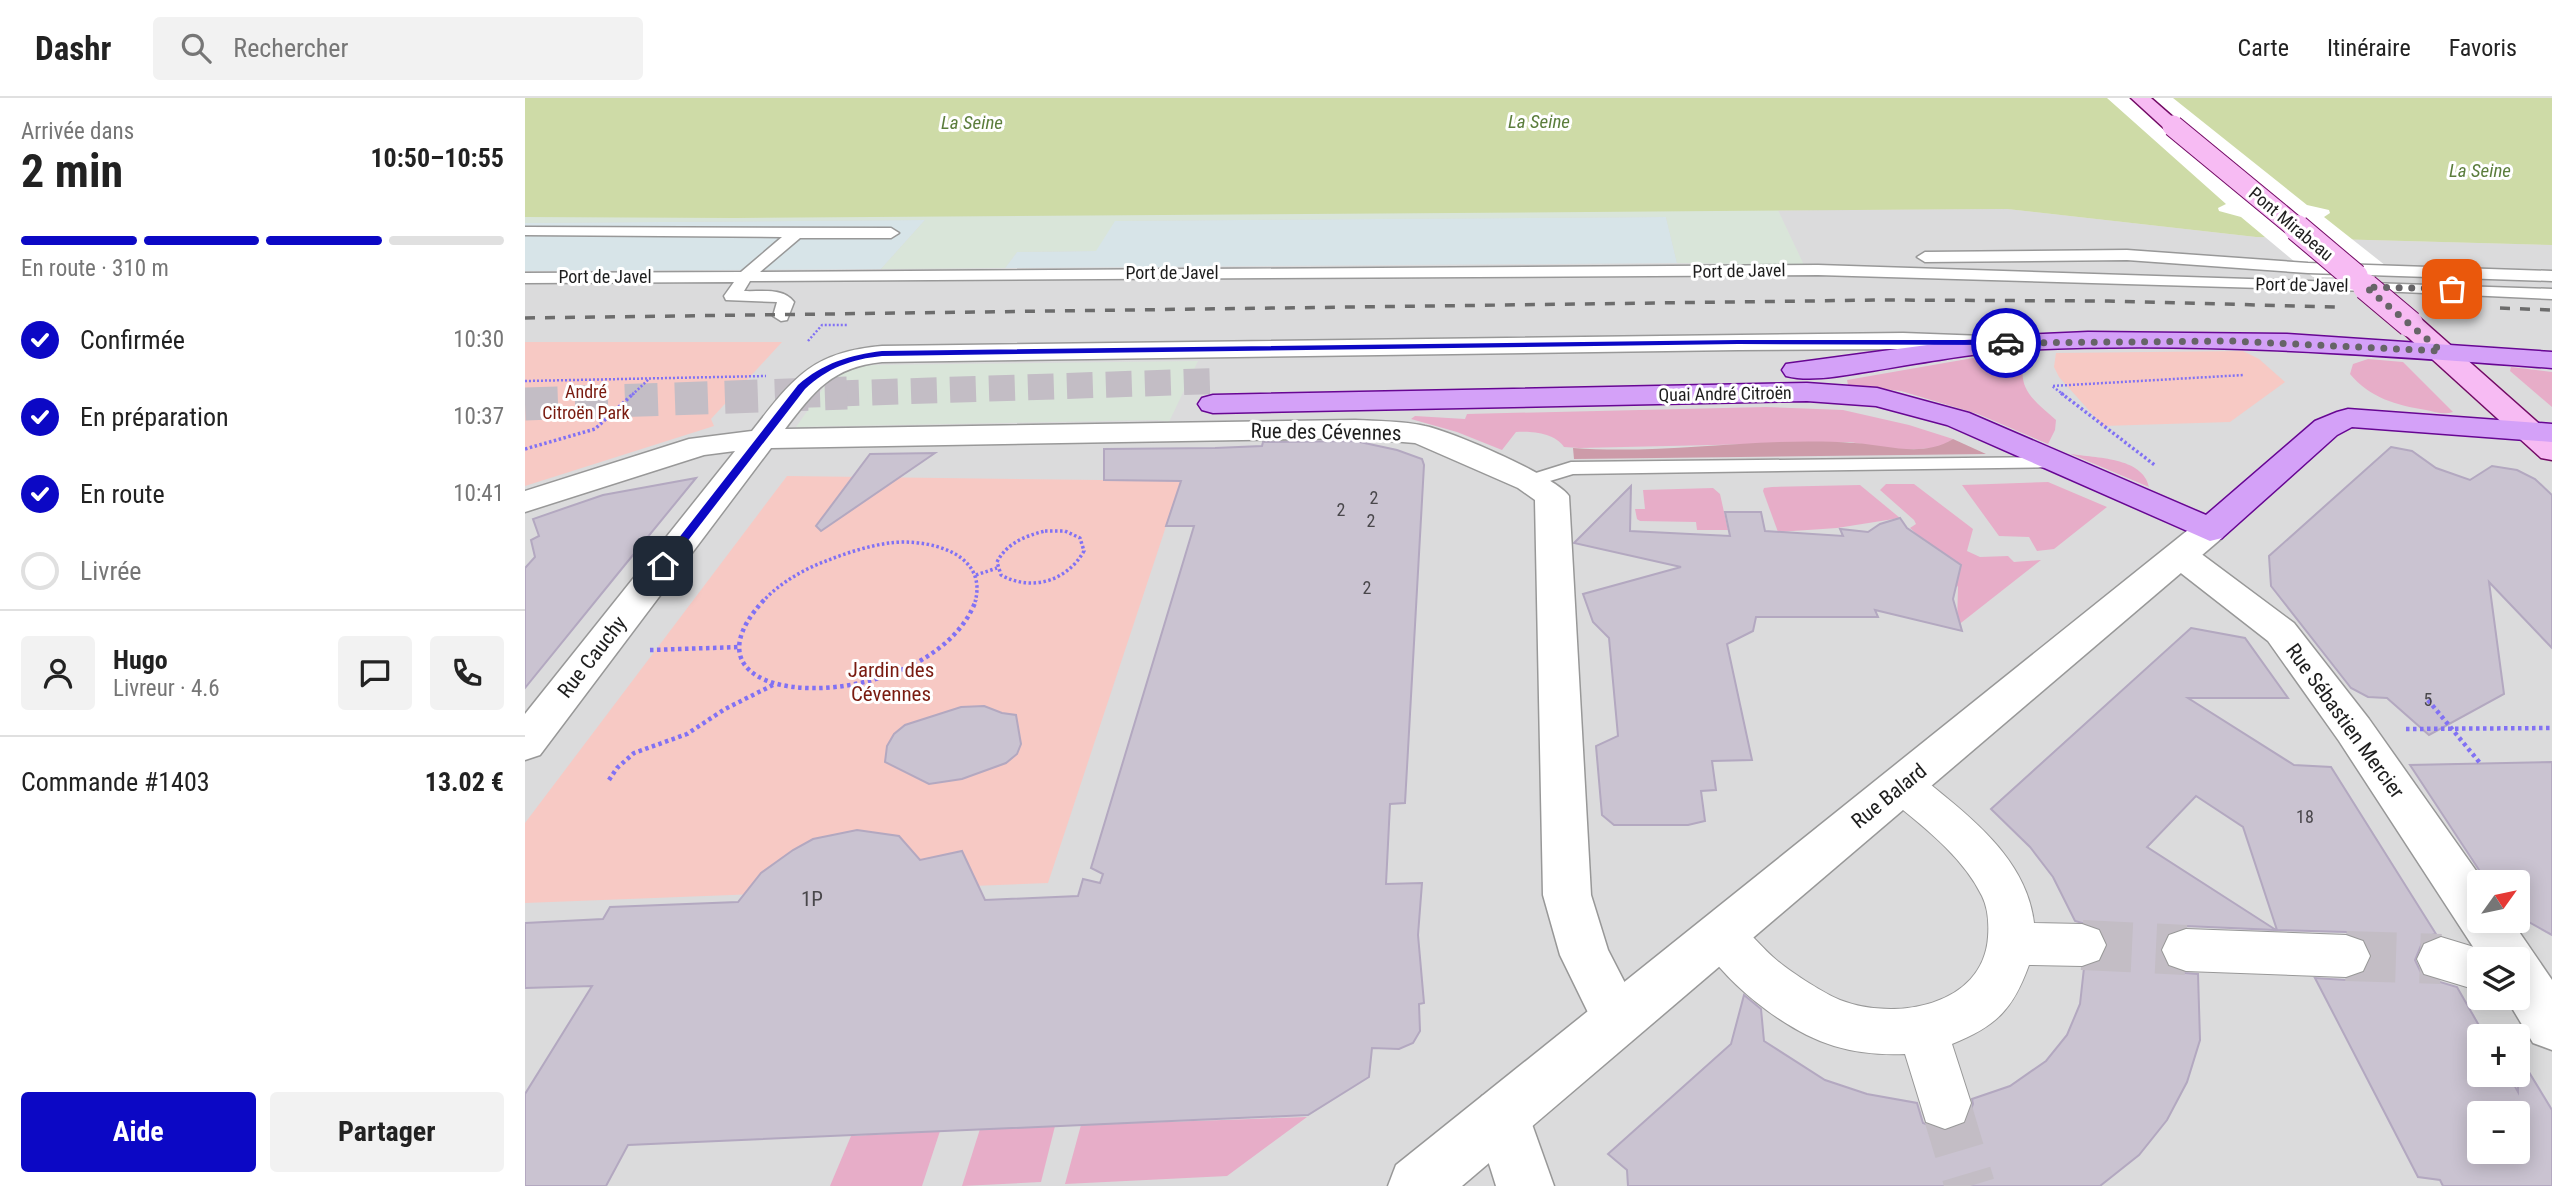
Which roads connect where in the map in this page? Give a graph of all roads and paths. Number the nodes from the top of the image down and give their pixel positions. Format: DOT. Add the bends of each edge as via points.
graph roads {
  1 [pos="2140,98"];
  2 [pos="525,231"];
  3 [pos="796,233"];
  4 [pos="891,233"];
  5 [pos="1818,270"];
  6 [pos="746,276"];
  7 [pos="2552,276"];
  8 [pos="525,278"];
  9 [pos="2360,282"];
  10 [pos="2552,295"];
  11 [pos="781,316"];
  12 [pos="850,325"];
  13 [pos="814,333"];
  14 [pos="1984,344"];
  15 [pos="2441,351"];
  16 [pos="2552,360"];
  17 [pos="816,373"];
  18 [pos="2244,375"];
  19 [pos="748,377"];
  20 [pos="649,379"];
  21 [pos="525,381"];
  22 [pos="761,439"];
  23 [pos="2545,439"];
  24 [pos="525,449"];
  25 [pos="2061,463"];
  26 [pos="2160,469"];
  27 [pos="1530,481"];
  28 [pos="525,502"];
  29 [pos="2195,543"];
  30 [pos="997,568"];
  31 [pos="976,575"];
  32 [pos="600,647"];
  33 [pos="740,647"];
  34 [pos="773,684"];
  35 [pos="2428,700"];
  36 [pos="2552,728"];
  37 [pos="2452,729"];
  38 [pos="2396,730"];
  39 [pos="530,732"];
  40 [pos="2480,763"];
  41 [pos="609,780"];
  42 [pos="1902,785"];
  43 [pos="2467,896"];
  44 [pos="1721,935"];
  45 [pos="2012,943"];
  46 [pos="2082,945"];
  47 [pos="2186,950"];
  48 [pos="2346,956"];
  49 [pos="2530,999"];
  50 [pos="1618,1020"];
  51 [pos="2552,1025"];
  52 [pos="1923,1031"];
  53 [pos="1945,1103"];
  54 [pos="1502,1116"];
  55 [pos="1417,1186"];
  56 [pos="1525,1186"];
  1 -- 9 [label="main road, Pont Mirabeau, bridge"];
  2 -- 3 [label="lane"];
  3 -- 4 [label="lane"];
  3 -- 6 [label="lane"];
  5 -- 6 [label="lane, Port de Javel"];
  5 -- 7 [label="lane, Port de Javel" via="1850,256 2127,255 2308,268"];
  5 -- 9 [label="lane, Port de Javel"];
  6 -- 8 [label="lane, Port de Javel"];
  6 -- 11 [label="lane" via="732,296 782,297 786,302"];
  9 -- 10 [label="lane, Port de Javel"];
  9 -- 15 [label="main road, Pont Mirabeau, bridge"];
  12 -- 13 [label="path" via="822,325"];
  14 -- 15 [label="main road, Quai André Citroën" via="2231,341"];
  14 -- 17 [label="street, Quai André Citroën" via="1738,342 882,354 853,357"];
  14 -- 25 [label="main road, Quai André Citroën" via="1805,370 1215,393 1847,394 1877,397 1958,419"];
  15 -- 16 [label="main road, Quai André Citroën"];
  15 -- 23 [label="main road, Pont Mirabeau"];
  17 -- 22 [label="street, Rue Cauchy"];
  18 -- 26 [label="path" via="2052,386"];
  19 -- 20 [label="path"];
  20 -- 21 [label="path"];
  20 -- 24 [label="path" via="595,429"];
  22 -- 27 [label="street, Rue des Cévennes" via="1355,429 1421,434"];
  22 -- 28 [label="street, Rue des Cévennes" via="700,446"];
  22 -- 32 [label="street, Rue Cauchy"];
  23 -- 29 [label="main road, Rue Balard" via="2348,418 2326,428"];
  25 -- 27 [label="lane" via="1571,468"];
  25 -- 29 [label="main road, Quai André Citroën"];
  27 -- 50 [label="street, Rue des Cévennes" via="1552,496 1567,895 1585,955"];
  29 -- 42 [label="street, Rue Balard"];
  29 -- 43 [label="street, Rue Sébastien Mercier" via="2281,632"];
  30 -- 30 [label="path" via="1005,548 1033,533 1065,531 1084,544 1075,566 1042,582 1007,580"];
  30 -- 31 [label="path"];
  31 -- 33 [label="path" via="959,555 936,545 891,543 859,549 815,565 776,589 749,618"];
  31 -- 34 [label="path" via="975,604 964,623 912,664 835,689 801,690"];
  32 -- 33 [label="path"];
  32 -- 39 [label="street, Rue Cauchy"];
  33 -- 34 [label="path" via="746,666 762,681"];
  34 -- 41 [label="path" via="687,734 650,744 617,767"];
  35 -- 37 [label="path"];
  36 -- 37 [label="path"];
  37 -- 38 [label="path"];
  37 -- 40 [label="path"];
  42 -- 44 [label="street, Rue Balard"];
  42 -- 45 [label="street" via="1971,843 2003,890"];
  44 -- 50 [label="street, Rue Balard"];
  44 -- 52 [label="street" via="1765,980 1830,1021 1882,1033"];
  45 -- 46 [label="street"];
  45 -- 52 [label="street" via="2005,971 1987,999 1955,1021"];
  47 -- 48 [label="street"];
  49 -- 51 [label="street"];
  50 -- 54 [label="street, Rue Balard"];
  52 -- 53 [label="street"];
  54 -- 55 [label="street, Rue Balard"];
  54 -- 56 [label="street"];
}
